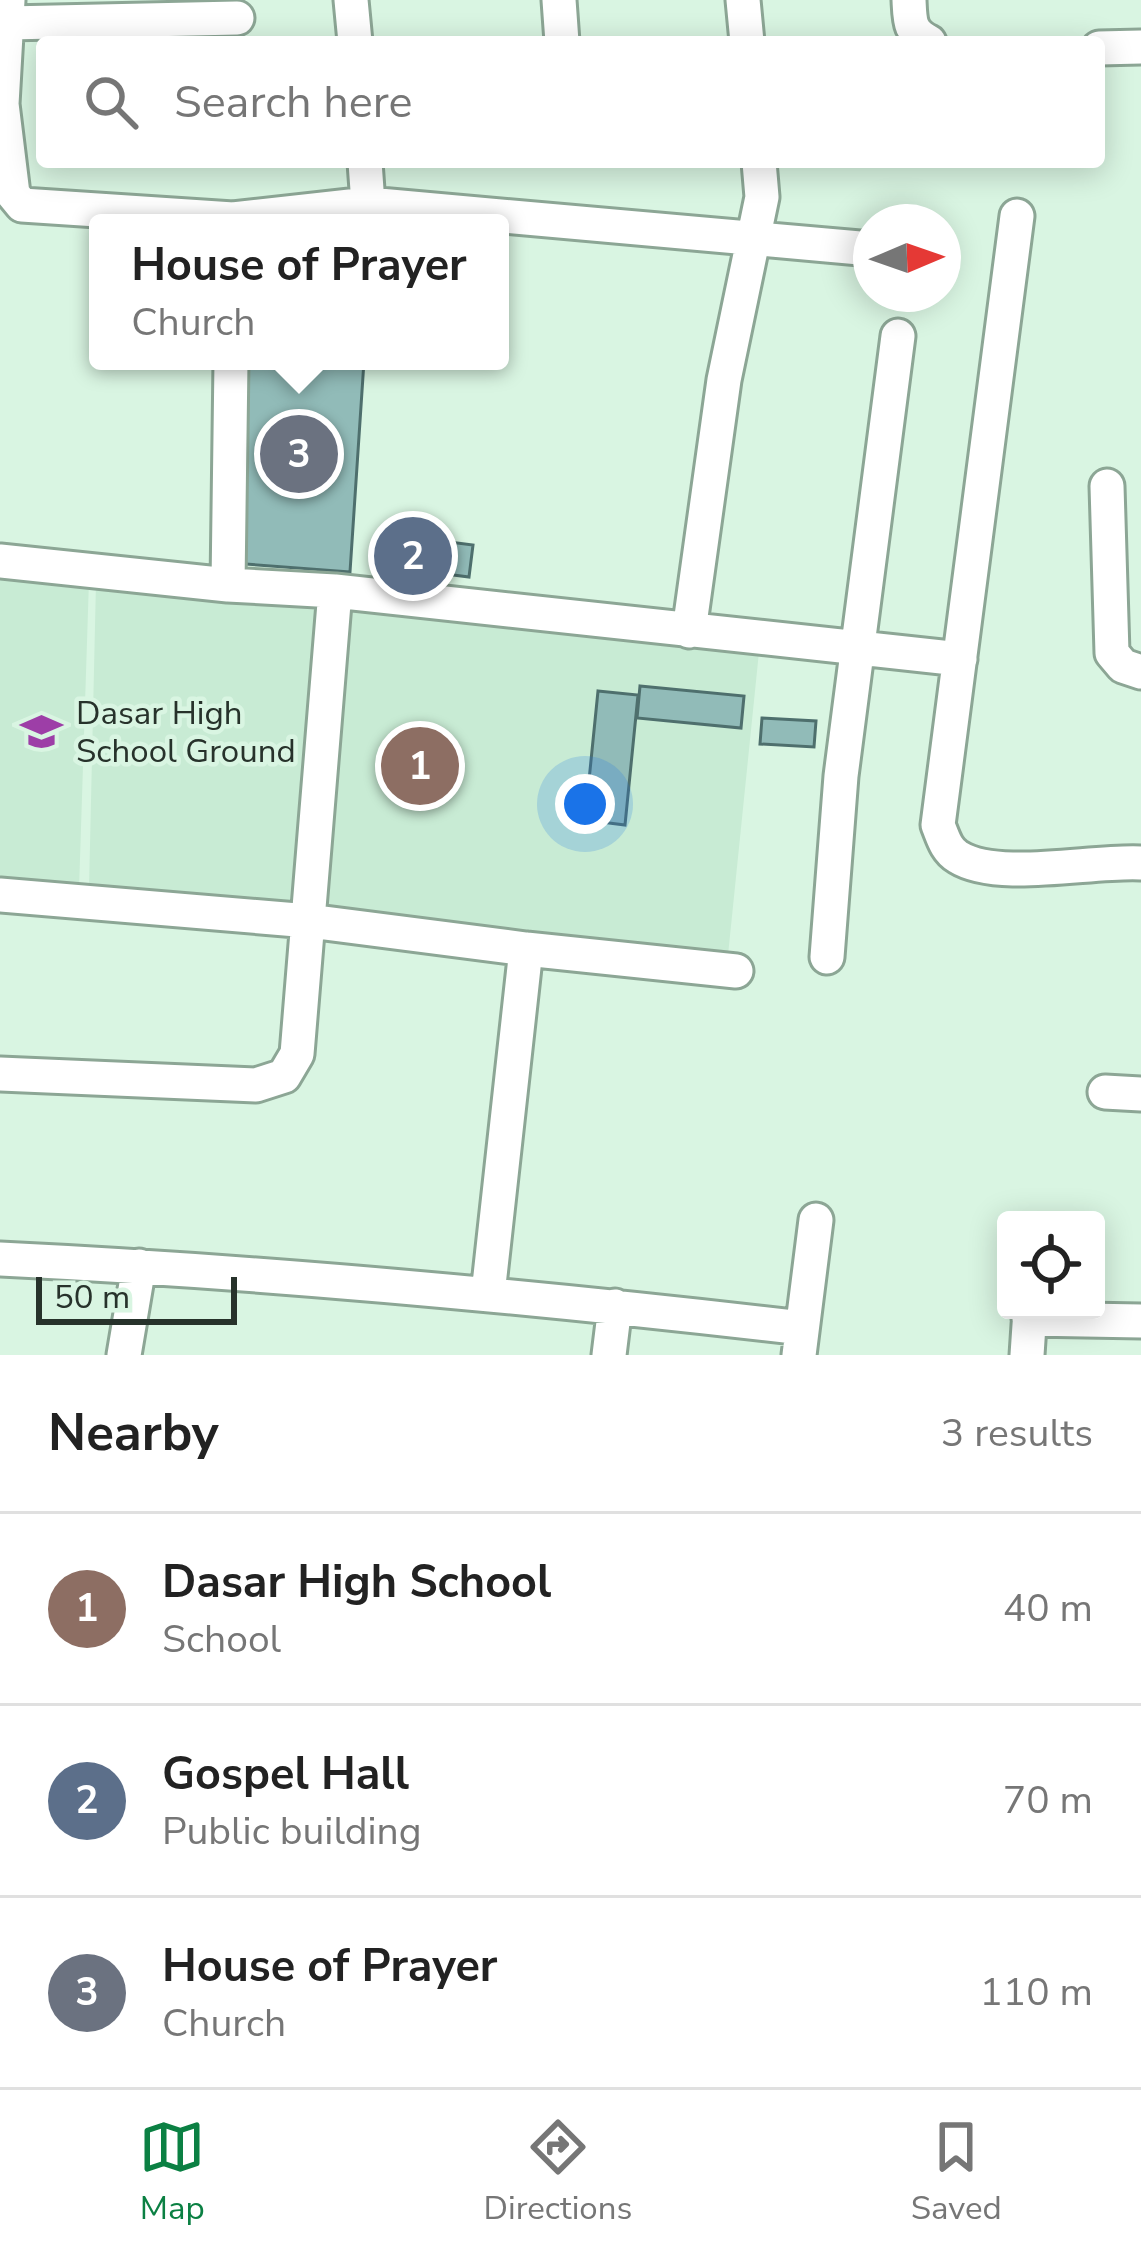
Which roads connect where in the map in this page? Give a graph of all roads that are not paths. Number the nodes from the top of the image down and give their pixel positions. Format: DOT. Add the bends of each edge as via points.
graph roads {
  1 [pos="351,0"];
  2 [pos="559,0"];
  3 [pos="743,0"];
  4 [pos="909,0"];
  5 [pos="8,12"];
  6 [pos="237,18"];
  7 [pos="354,36"];
  8 [pos="562,36"];
  9 [pos="746,36"];
  10 [pos="918,36"];
  11 [pos="1141,47"];
  12 [pos="1105,48"];
  13 [pos="1,104"];
  14 [pos="365,168"];
  15 [pos="760,168"];
  16 [pos="368,204"];
  17 [pos="141,214"];
  18 [pos="289,214"];
  19 [pos="481,214"];
  20 [pos="509,216"];
  21 [pos="1017,216"];
  22 [pos="753,238"];
  23 [pos="853,247"];
  24 [pos="898,337"];
  25 [pos="231,370"];
  26 [pos="1106,486"];
  27 [pos="0,561"];
  28 [pos="228,585"];
  29 [pos="335,591"];
  30 [pos="689,631"];
  31 [pos="858,648"];
  32 [pos="960,659"];
  33 [pos="1141,672"];
  34 [pos="1141,863"];
  35 [pos="0,895"];
  36 [pos="309,921"];
  37 [pos="526,949"];
  38 [pos="827,957"];
  39 [pos="736,971"];
  40 [pos="0,1074"];
  41 [pos="1105,1092"];
  42 [pos="1141,1094"];
  43 [pos="816,1220"];
  44 [pos="0,1259"];
  45 [pos="139,1266"];
  46 [pos="488,1294"];
  47 [pos="615,1306"];
  48 [pos="1029,1319"];
  49 [pos="1093,1319"];
  50 [pos="1141,1322"];
  51 [pos="801,1341"];
  52 [pos="124,1355"];
  53 [pos="609,1355"];
  54 [pos="1027,1355"];
  1 -- 7 [label="street"];
  2 -- 8 [label="street"];
  3 -- 9 [label="street"];
  4 -- 10 [label="street"];
  5 -- 6 [label="street"];
  5 -- 13 [label="street"];
  11 -- 12 [label="street"];
  13 -- 17 [label="street" via="22,205"];
  14 -- 16 [label="street"];
  15 -- 22 [label="street"];
  16 -- 18 [label="street"];
  16 -- 19 [label="street"];
  20 -- 22 [label="street"];
  21 -- 32 [label="street"];
  22 -- 23 [label="street"];
  22 -- 30 [label="street"];
  24 -- 31 [label="street"];
  25 -- 28 [label="street"];
  26 -- 33 [label="street" via="1112,653"];
  27 -- 28 [label="street"];
  28 -- 29 [label="street"];
  29 -- 30 [label="street"];
  29 -- 36 [label="street"];
  30 -- 31 [label="street"];
  31 -- 32 [label="street"];
  31 -- 38 [label="street"];
  32 -- 34 [label="street" via="938,825 946,846 986,867"];
  35 -- 36 [label="street"];
  36 -- 37 [label="street"];
  36 -- 40 [label="street" via="297,1054 284,1076 256,1085"];
  37 -- 39 [label="street"];
  37 -- 46 [label="street"];
  41 -- 42 [label="street"];
  43 -- 51 [label="street"];
  44 -- 45 [label="street"];
  45 -- 46 [label="street"];
  45 -- 52 [label="street"];
  46 -- 47 [label="street"];
  47 -- 51 [label="street"];
  47 -- 53 [label="street"];
  48 -- 54 [label="street"];
  49 -- 50 [label="street"];
}
